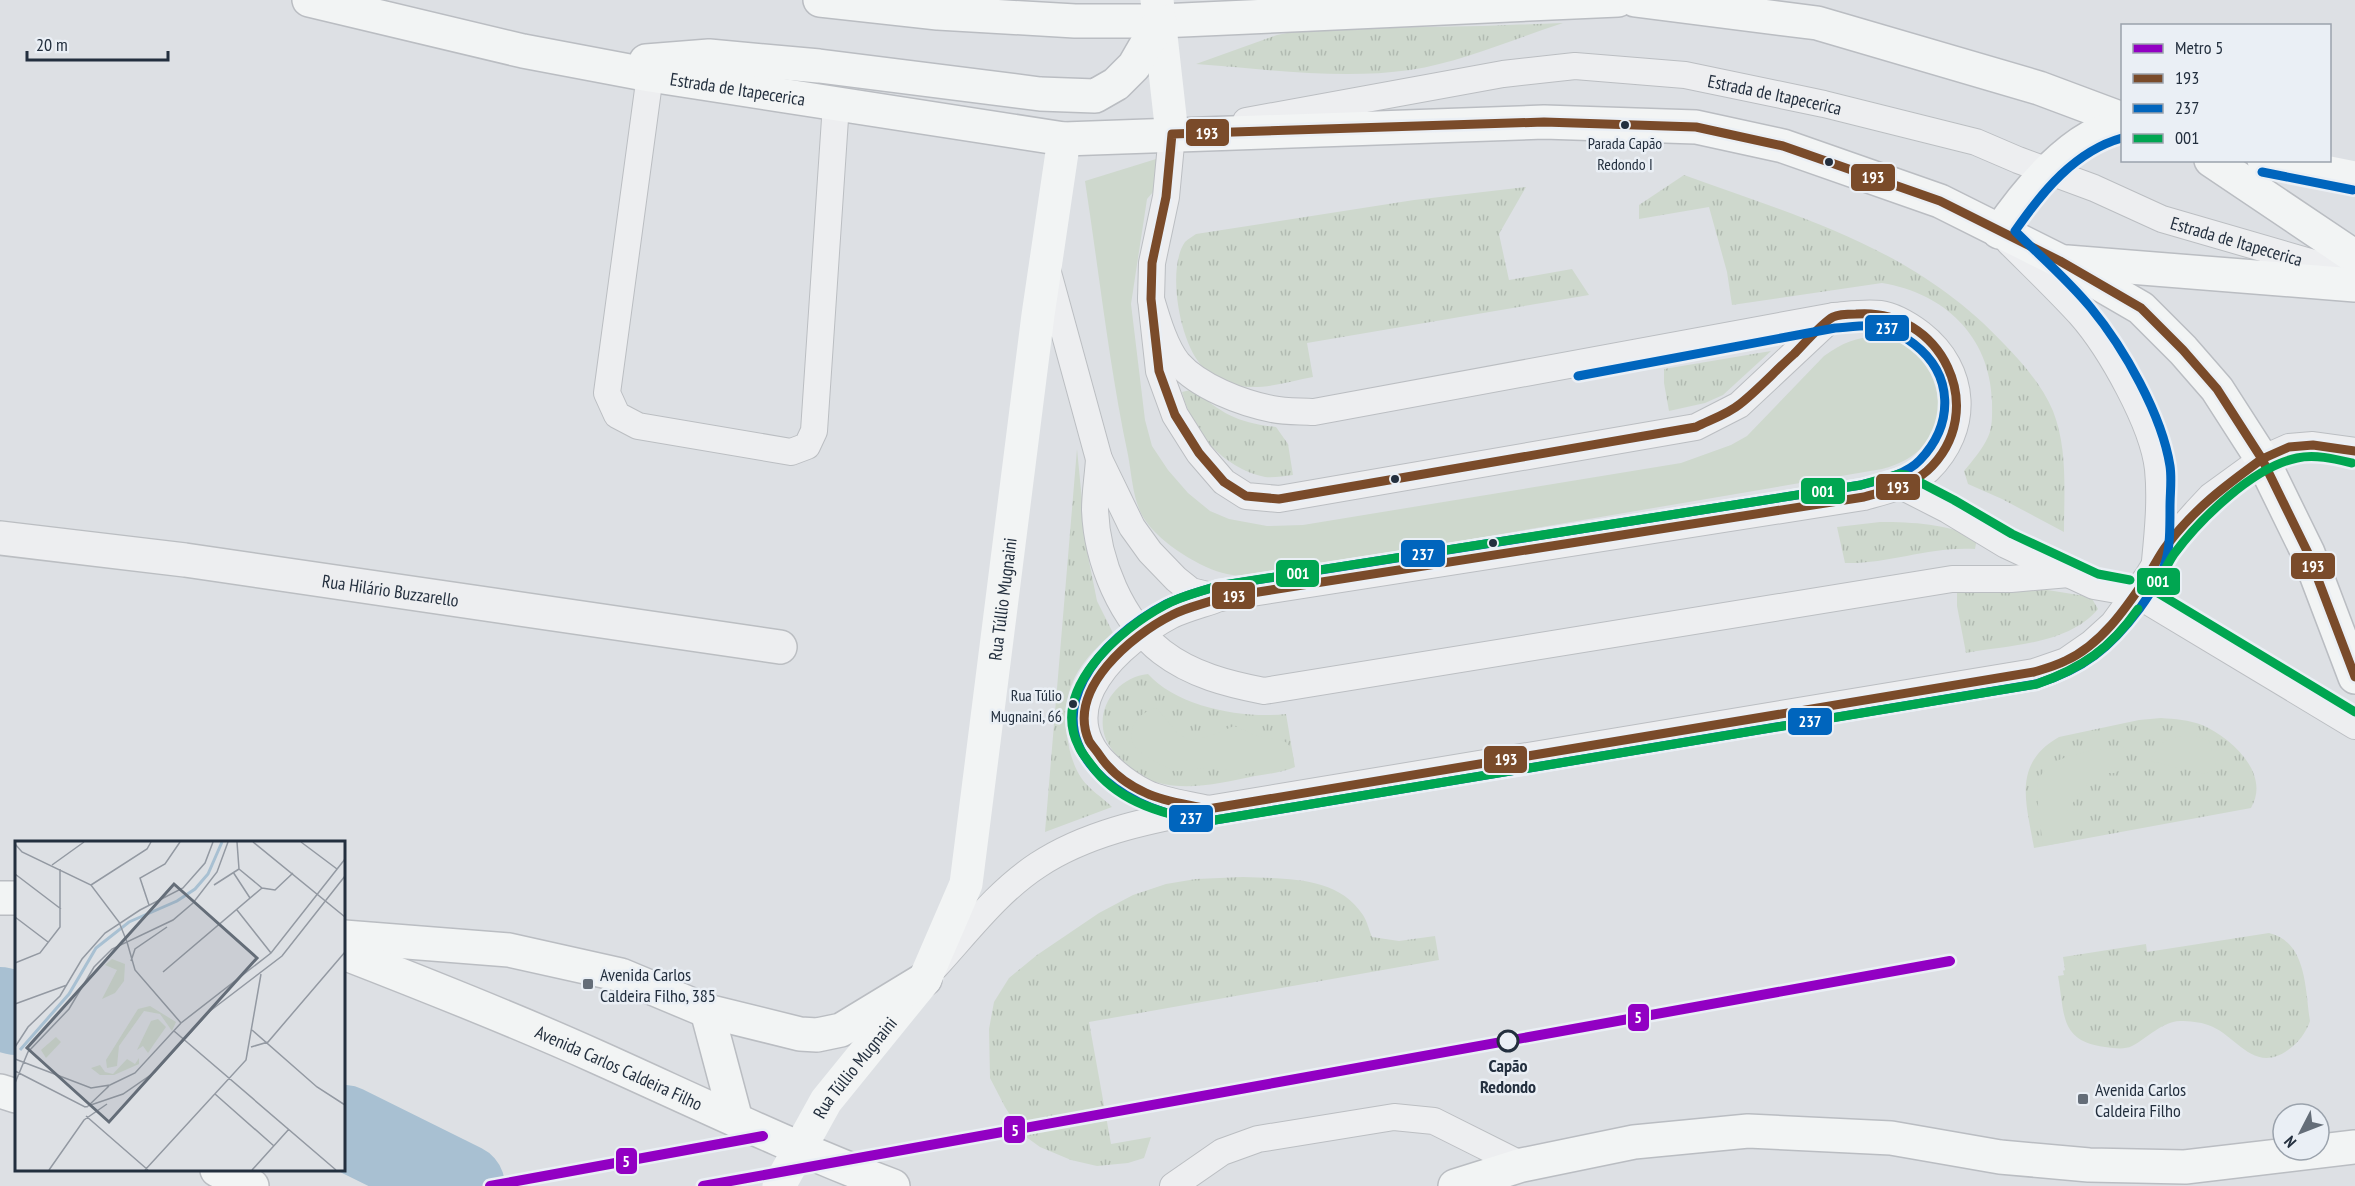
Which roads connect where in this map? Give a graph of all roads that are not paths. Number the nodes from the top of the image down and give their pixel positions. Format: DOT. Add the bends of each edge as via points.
graph roads {
  1 [pos="309,0"];
  2 [pos="820,0"];
  3 [pos="1618,0"];
  4 [pos="1635,0"];
  5 [pos="1159,10"];
  6 [pos="601,66"];
  7 [pos="650,75"];
  8 [pos="836,104"];
  9 [pos="2121,119"];
  10 [pos="2121,126"];
  11 [pos="1172,134"];
  12 [pos="1064,139"];
  13 [pos="2214,162"];
  14 [pos="2274,162"];
  15 [pos="2049,170"];
  16 [pos="2355,178"];
  17 [pos="1999,232"];
  18 [pos="2355,257"];
  19 [pos="2060,261"];
  20 [pos="1046,264"];
  21 [pos="2355,275"];
  22 [pos="2355,285"];
  23 [pos="1151,299"];
  24 [pos="1834,316"];
  25 [pos="2355,451"];
  26 [pos="1099,459"];
  27 [pos="2262,459"];
  28 [pos="1901,486"];
  29 [pos="0,538"];
  30 [pos="2155,561"];
  31 [pos="2069,574"];
  32 [pos="2134,593"];
  33 [pos="1220,598"];
  34 [pos="1144,633"];
  35 [pos="780,647"];
  36 [pos="2354,670"];
  37 [pos="2355,726"];
  38 [pos="1208,809"];
  39 [pos="345,936"];
  40 [pos="345,953"];
  41 [pos="925,979"];
  42 [pos="707,1011"];
  43 [pos="0,1091"];
  44 [pos="15,1096"];
  45 [pos="736,1120"];
  46 [pos="2355,1147"];
  47 [pos="800,1149"];
  48 [pos="1522,1165"];
  49 [pos="219,1171"];
  50 [pos="252,1186"];
  51 [pos="780,1186"];
  52 [pos="893,1186"];
  53 [pos="1173,1186"];
  54 [pos="1455,1186"];
  1 -- 6 [label="main road, Estrada de Itapecerica"];
  2 -- 5 [label="main road" via="938,13 1075,21"];
  3 -- 5 [label="main road"];
  4 -- 9 [label="main road" via="1817,23 2039,88"];
  5 -- 6 [label="main road" via="1134,66 1116,84 1095,96 1040,94 709,56"];
  5 -- 11 [label="main road"];
  6 -- 7 [label="main road, Estrada de Itapecerica"];
  7 -- 8 [label="main road, Estrada de Itapecerica"];
  7 -- 8 [label="lane" via="607,393 617,415 639,426 791,452 807,446 814,431"];
  8 -- 12 [label="main road, Estrada de Itapecerica"];
  10 -- 15 [label="main road" via="2080,145"];
  11 -- 12 [label="main road, Estrada de Itapecerica"];
  11 -- 15 [label="lane, Estrada de Itapecerica" via="1503,74 1575,66 1684,75 1824,104 1976,142"];
  11 -- 17 [label="main road, Estrada de Itapecerica" via="1544,122 1696,127 1783,146 1850,168 1940,201"];
  11 -- 23 [label="lane" via="1166,197 1152,263"];
  12 -- 20 [label="main road, Rua Túllio Mugnaini"];
  13 -- 18 [label="main road, Estrada de Itapecerica"];
  14 -- 16 [label="main road"];
  15 -- 17 [label="main road"];
  15 -- 21 [label="lane, Estrada de Itapecerica" via="2162,219"];
  17 -- 19 [label="main road, Estrada de Itapecerica"];
  17 -- 30 [label="lane" via="2082,316 2116,366 2150,433 2158,469"];
  19 -- 22 [label="main road"];
  19 -- 27 [label="main road, Estrada de Itapecerica" via="2141,308 2175,341 2217,389"];
  20 -- 26 [label="lane"];
  20 -- 41 [label="main road, Rua Túllio Mugnaini" via="966,884"];
  23 -- 24 [label="lane" via="1178,363 1204,383 1251,404 1274,410 1314,412"];
  23 -- 24 [label="lane" via="1160,371 1174,415 1198,453 1224,482 1246,496 1279,499 1696,427 1739,405"];
  24 -- 28 [label="lane" via="1880,314 1906,323 1936,346 1949,366 1957,391 1957,418 1949,442 1927,471"];
  25 -- 27 [label="lane" via="2313,445 2289,447"];
  26 -- 33 [label="lane" via="1132,527 1150,552 1191,591"];
  26 -- 34 [label="lane" via="1095,510 1100,549 1113,591"];
  27 -- 30 [label="lane" via="2211,496"];
  27 -- 36 [label="main road, Estrada de Itapecerica" via="2308,553"];
  28 -- 31 [label="lane" via="2007,545"];
  28 -- 33 [label="lane" via="1864,497"];
  29 -- 35 [label="street, Rua Hilário Buzzarello" via="185,560"];
  30 -- 32 [label="lane"];
  31 -- 32 [label="lane" via="2094,586"];
  31 -- 34 [label="lane" via="1952,579 1264,691 1229,685 1192,670 1161,651"];
  32 -- 37 [label="lane"];
  32 -- 38 [label="lane" via="2113,624 2092,643 2066,661 2034,672"];
  33 -- 34 [label="lane" via="1175,614"];
  34 -- 38 [label="lane" via="1115,657 1094,684 1085,706 1083,724 1087,736 1118,776 1146,793"];
  38 -- 41 [label="lane" via="1144,821 1038,865 981,916"];
  39 -- 42 [label="main road" via="509,950 621,975"];
  40 -- 45 [label="main road, Avenida Carlos Caldeira Filho" via="485,1009"];
  41 -- 42 [label="main road" via="841,1030 817,1035"];
  41 -- 47 [label="main road, Rua Túllio Mugnaini" via="826,1101"];
  42 -- 45 [label="main road"];
  43 -- 44 [label="main road"];
  45 -- 47 [label="main road, Avenida Carlos Caldeira Filho"];
  46 -- 48 [label="main road" via="2173,1167 2089,1165 2000,1157 1891,1138 1748,1131 1634,1142"];
  47 -- 51 [label="main road, Rua Túllio Mugnaini"];
  47 -- 52 [label="main road, Avenida Carlos Caldeira Filho"];
  48 -- 53 [label="lane" via="1434,1121 1394,1117 1258,1139 1222,1152"];
  48 -- 54 [label="main road"];
  49 -- 50 [label="main road"];
}
